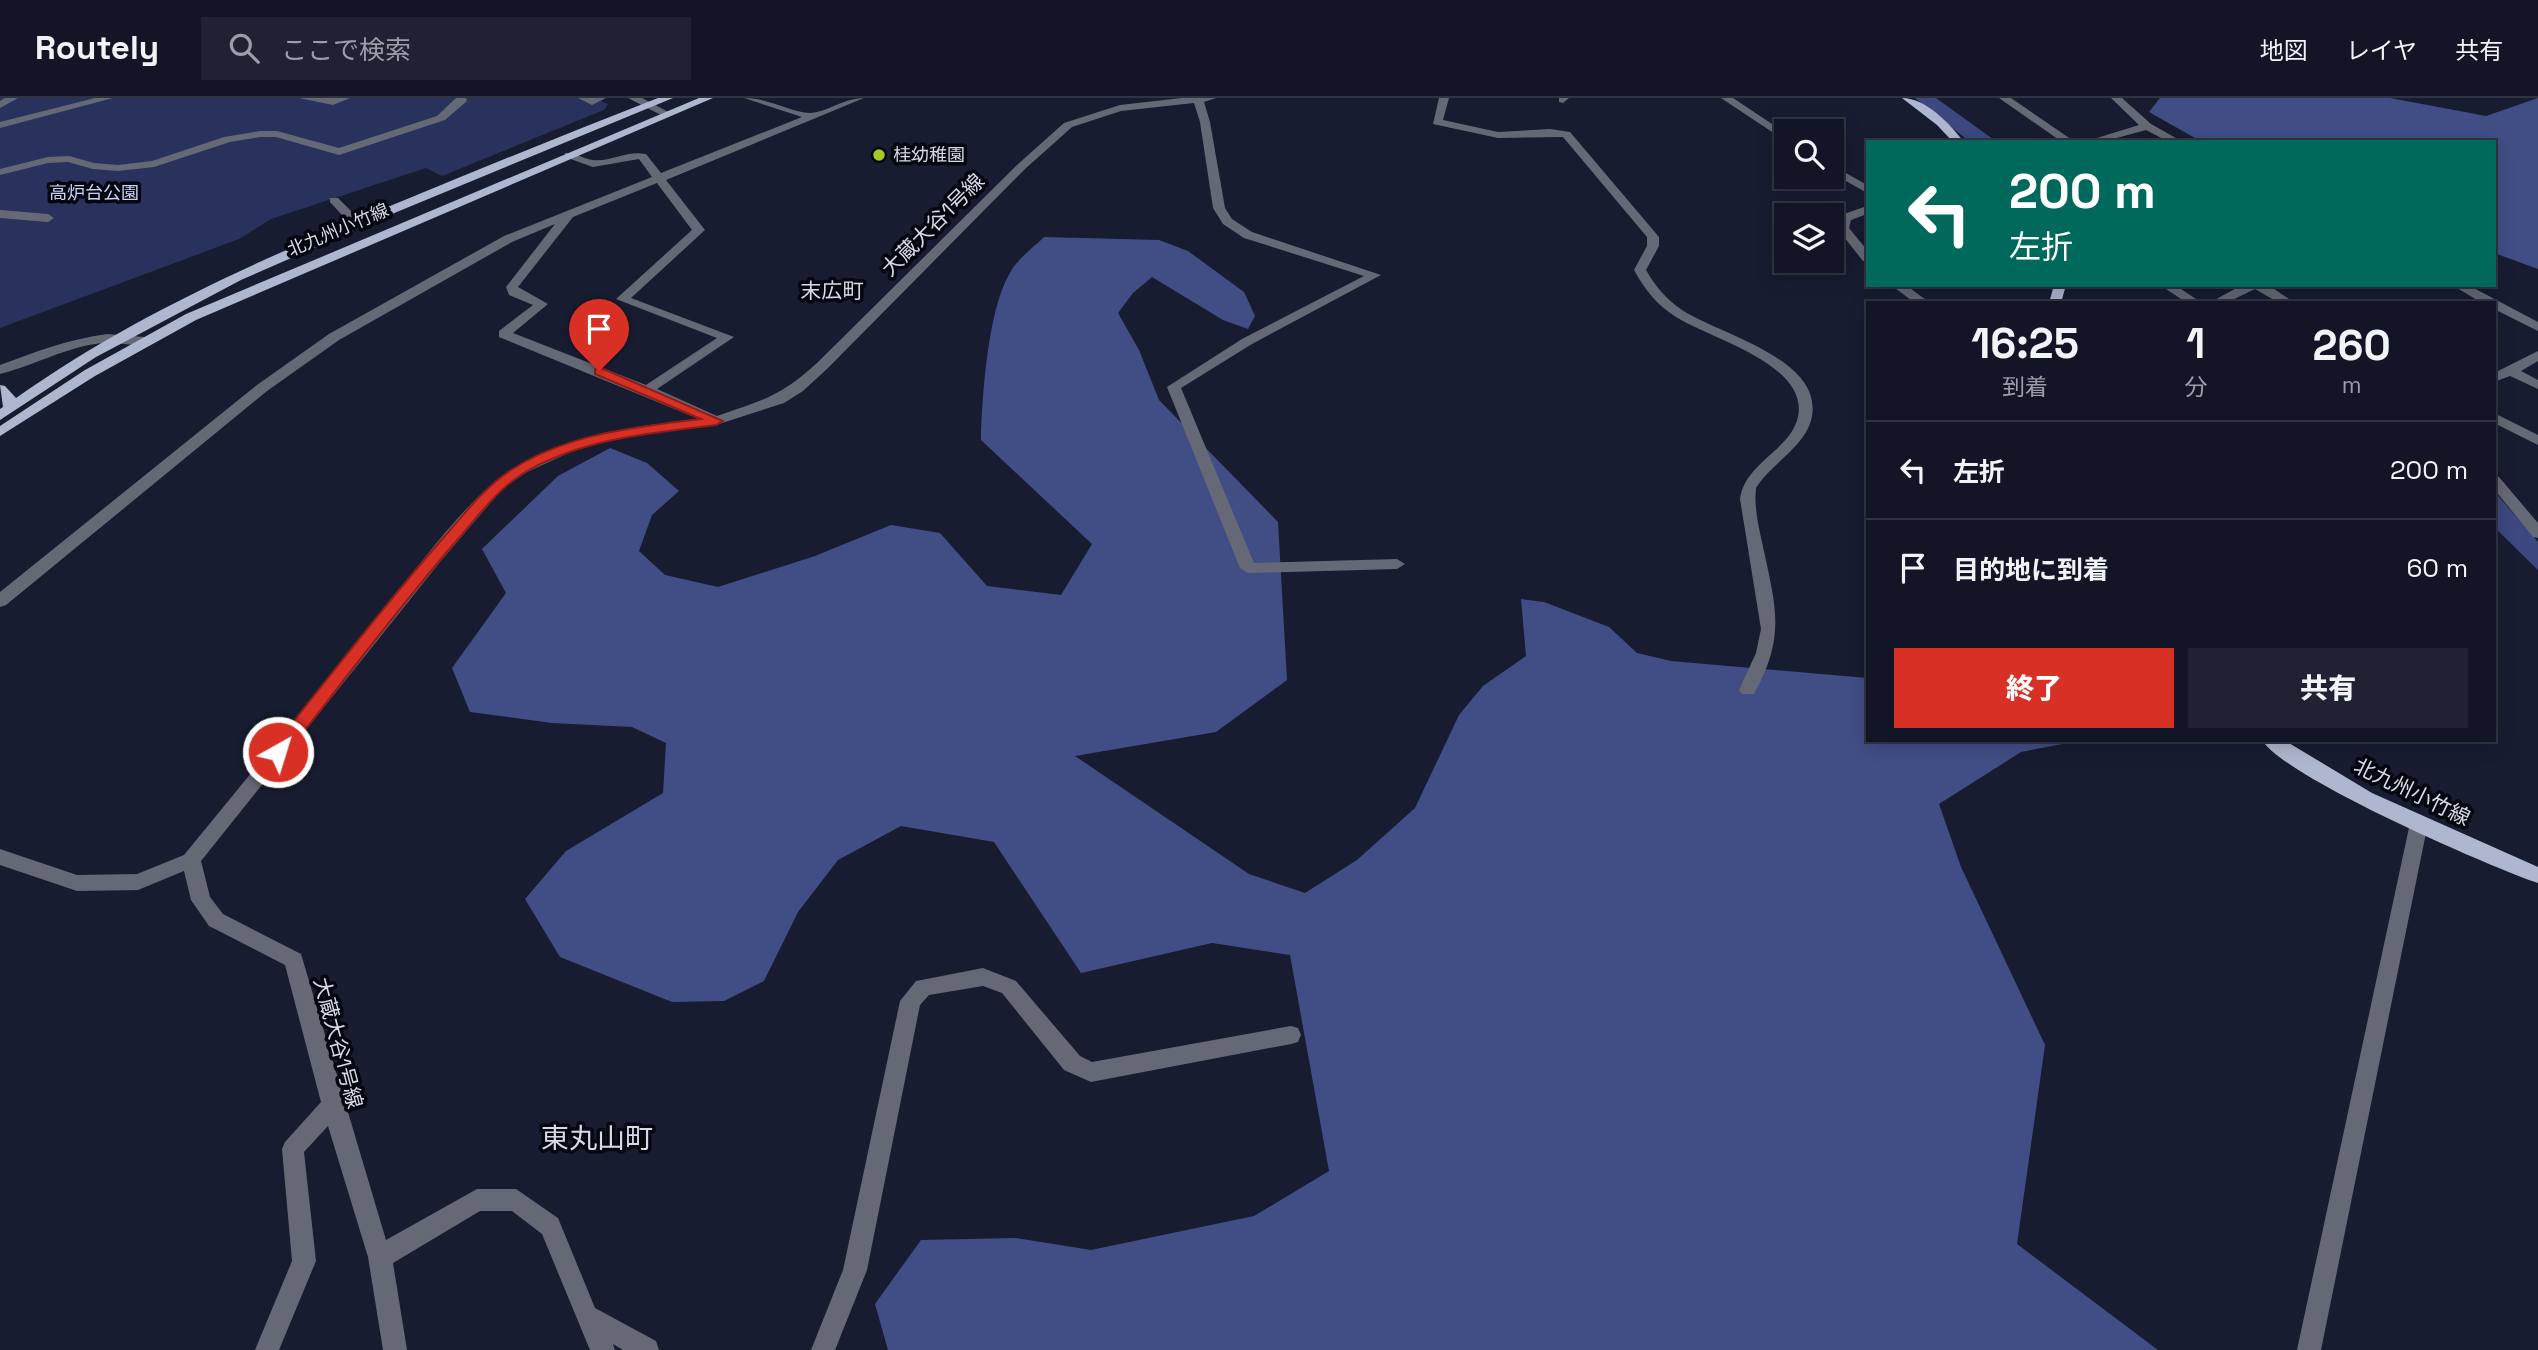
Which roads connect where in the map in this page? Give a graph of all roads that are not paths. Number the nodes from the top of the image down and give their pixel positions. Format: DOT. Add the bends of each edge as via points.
graph roads {
  1 [pos="13,98"];
  2 [pos="108,98"];
  3 [pos="304,98"];
  4 [pos="345,98"];
  5 [pos="461,98"];
  6 [pos="583,98"];
  7 [pos="601,98"];
  8 [pos="633,98"];
  9 [pos="668,98"];
  10 [pos="708,98"];
  11 [pos="749,98"];
  12 [pos="859,98"];
  13 [pos="1444,98"];
  14 [pos="1726,98"];
  15 [pos="1907,98"];
  16 [pos="2004,98"];
  17 [pos="2116,98"];
  18 [pos="1205,99"];
  19 [pos="0,105"];
  20 [pos="649,106"];
  21 [pos="667,114"];
  22 [pos="812,117"];
  23 [pos="0,125"];
  24 [pos="2147,126"];
  25 [pos="1774,130"];
  26 [pos="1957,140"];
  27 [pos="2067,140"];
  28 [pos="2096,140"];
  29 [pos="2174,140"];
  30 [pos="569,155"];
  31 [pos="0,172"];
  32 [pos="659,176"];
  33 [pos="1844,176"];
  34 [pos="1866,189"];
  35 [pos="334,200"];
  36 [pos="1866,210"];
  37 [pos="572,211"];
  38 [pos="0,214"];
  39 [pos="48,219"];
  40 [pos="357,224"];
  41 [pos="1866,257"];
  42 [pos="1900,287"];
  43 [pos="2169,287"];
  44 [pos="2261,287"];
  45 [pos="2462,287"];
  46 [pos="2247,288"];
  47 [pos="1921,301"];
  48 [pos="2193,301"];
  49 [pos="2219,301"];
  50 [pos="2286,301"];
  51 [pos="2489,301"];
  52 [pos="2496,305"];
  53 [pos="2538,327"];
  54 [pos="121,336"];
  55 [pos="144,341"];
  56 [pos="2538,355"];
  57 [pos="0,370"];
  58 [pos="2511,371"];
  59 [pos="2496,377"];
  60 [pos="2538,385"];
  61 [pos="0,389"];
  62 [pos="647,390"];
  63 [pos="5,412"];
  64 [pos="2496,418"];
  65 [pos="716,421"];
  66 [pos="0,432"];
  67 [pos="2538,441"];
  68 [pos="2496,482"];
  69 [pos="2538,533"];
  70 [pos="1396,564"];
  71 [pos="0,601"];
  72 [pos="1748,690"];
  73 [pos="2274,742"];
  74 [pos="2419,823"];
  75 [pos="0,857"];
  76 [pos="191,860"];
  77 [pos="2538,875"];
  78 [pos="1291,1035"];
  79 [pos="333,1105"];
  80 [pos="380,1257"];
  81 [pos="586,1316"];
  82 [pos="267,1350"];
  83 [pos="395,1350"];
  84 [pos="603,1350"];
  85 [pos="647,1350"];
  86 [pos="822,1350"];
  87 [pos="2309,1350"];
  1 -- 19 [label="street"];
  2 -- 23 [label="street"];
  3 -- 4 [label="street" via="313,102"];
  5 -- 31 [label="street" via="442,118 339,152 277,134 260,134 229,139 154,164 118,168 48,160"];
  6 -- 7 [label="street" via="592,102"];
  8 -- 20 [label="street"];
  9 -- 20 [label="main road, 北九州小竹線"];
  10 -- 21 [label="main road, 北九州小竹線"];
  11 -- 22 [label="street"];
  12 -- 22 [label="street"];
  13 -- 72 [label="street" via="1437,122 1498,135 1566,134 1653,237 1640,270 1645,284 1663,303 1767,358 1797,381 1803,400 1800,427 1789,447 1761,470 1748,489 1769,630"];
  14 -- 25 [label="street"];
  15 -- 26 [label="main road"];
  16 -- 27 [label="street"];
  17 -- 24 [label="street"];
  18 -- 65 [label="street, 大蔵大谷1号線" via="1120,108 1068,125 798,388 779,400"];
  18 -- 70 [label="street" via="1219,208 1227,221 1248,235 1375,275 1199,369 1174,387 1248,568"];
  20 -- 21 [label="street"];
  20 -- 40 [label="main road, 北九州小竹線"];
  21 -- 30 [label="main road, 北九州小竹線"];
  22 -- 32 [label="street"];
  24 -- 28 [label="street"];
  24 -- 29 [label="street"];
  30 -- 32 [label="street" via="593,164 642,156"];
  30 -- 55 [label="main road, 北九州小竹線" via="256,287"];
  32 -- 37 [label="street"];
  32 -- 62 [label="street" via="699,230 622,299 727,337"];
  33 -- 34 [label="street"];
  35 -- 40 [label="street"];
  36 -- 41 [label="street" via="1845,218 1843,228"];
  37 -- 62 [label="street" via="512,287 513,292 542,304 504,334"];
  37 -- 71 [label="street" via="508,239 334,337 262,388"];
  38 -- 39 [label="street"];
  40 -- 54 [label="main road, 北九州小竹線" via="241,275"];
  42 -- 47 [label="street"];
  43 -- 48 [label="street"];
  44 -- 50 [label="street"];
  45 -- 51 [label="street"];
  46 -- 49 [label="street"];
  52 -- 53 [label="street"];
  54 -- 55 [label="street"];
  54 -- 57 [label="street" via="77,343"];
  54 -- 63 [label="main road, 北九州小竹線"];
  55 -- 66 [label="main road, 北九州小竹線"];
  56 -- 58 [label="street"];
  58 -- 59 [label="street"];
  58 -- 60 [label="street"];
  61 -- 63 [label="main road" via="9,399"];
  62 -- 65 [label="street"];
  64 -- 67 [label="street"];
  65 -- 76 [label="street, 大蔵大谷1号線" via="624,432 572,446 522,468 498,485"];
  68 -- 69 [label="street"];
  73 -- 74 [label="main road, 北九州小竹線" via="2297,760"];
  74 -- 77 [label="main road, 北九州小竹線"];
  74 -- 87 [label="street"];
  75 -- 76 [label="street" via="77,883 138,882"];
  76 -- 79 [label="street, 大蔵大谷1号線" via="201,900 216,920 294,960"];
  78 -- 86 [label="street" via="1091,1072 1072,1063 1009,987 983,977 923,987 910,1001 855,1270"];
  79 -- 80 [label="street, 大蔵大谷1号線"];
  79 -- 82 [label="street" via="293,1149 304,1262"];
  80 -- 81 [label="street" via="477,1200 516,1200 550,1226"];
  80 -- 83 [label="street, 大蔵大谷1号線"];
  81 -- 84 [label="street"];
  81 -- 85 [label="street"];
}
